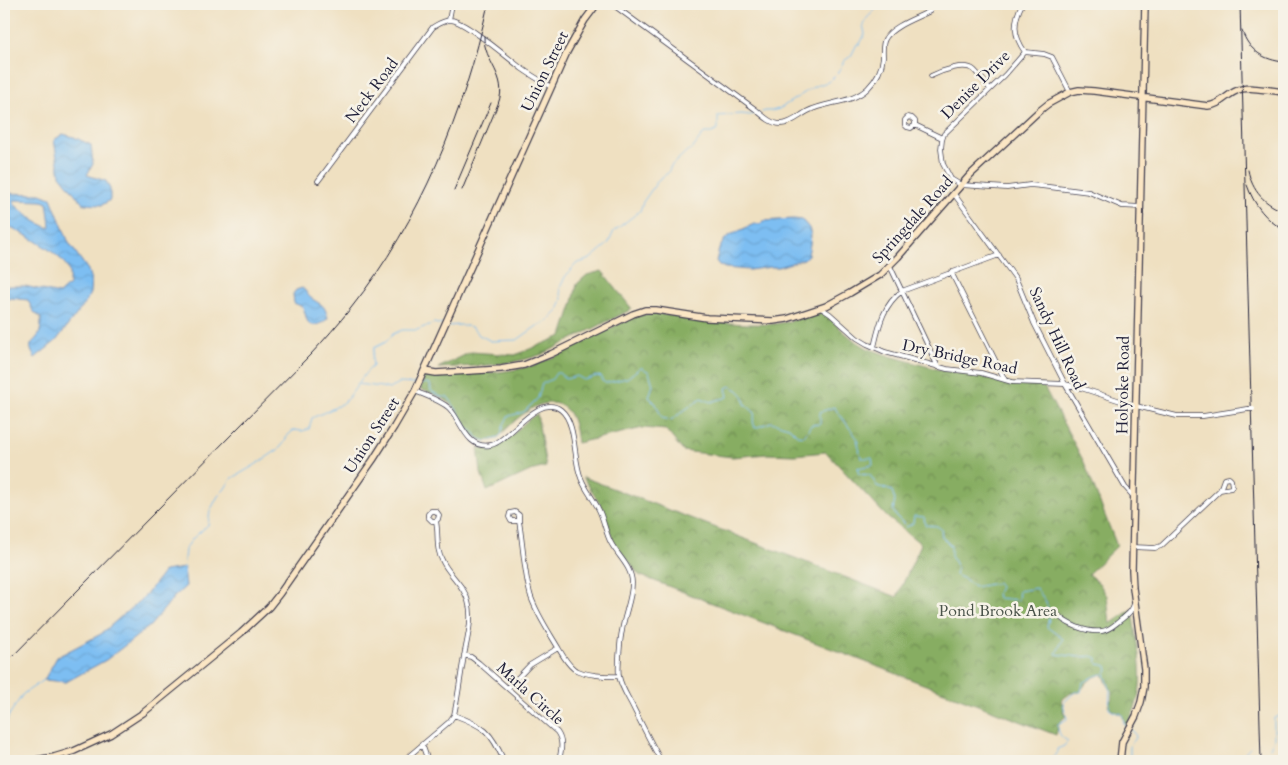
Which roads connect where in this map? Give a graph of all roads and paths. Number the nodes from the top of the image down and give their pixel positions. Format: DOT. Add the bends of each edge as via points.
graph roads {
  1 [pos="452,4"];
  2 [pos="597,4"];
  3 [pos="612,4"];
  4 [pos="1022,4"];
  5 [pos="1145,4"];
  6 [pos="930,11"];
  7 [pos="449,20"];
  8 [pos="1025,52"];
  9 [pos="932,76"];
  10 [pos="551,87"];
  11 [pos="990,89"];
  12 [pos="1070,92"];
  13 [pos="1284,92"];
  14 [pos="1143,97"];
  15 [pos="914,125"];
  16 [pos="942,138"];
  17 [pos="318,181"];
  18 [pos="961,185"];
  19 [pos="954,194"];
  20 [pos="1140,206"];
  21 [pos="999,255"];
  22 [pos="890,266"];
  23 [pos="951,272"];
  24 [pos="902,291"];
  25 [pos="821,308"];
  26 [pos="874,347"];
  27 [pos="938,367"];
  28 [pos="424,372"];
  29 [pos="1005,380"];
  30 [pos="1065,384"];
  31 [pos="417,386"];
  32 [pos="1136,406"];
  33 [pos="1253,409"];
  34 [pos="1220,490"];
  35 [pos="1133,496"];
  36 [pos="436,521"];
  37 [pos="520,521"];
  38 [pos="1132,547"];
  39 [pos="1135,601"];
  40 [pos="1055,612"];
  41 [pos="558,648"];
  42 [pos="464,655"];
  43 [pos="619,676"];
  44 [pos="508,688"];
  45 [pos="454,715"];
  46 [pos="422,744"];
  47 [pos="39,760"];
  48 [pos="30,761"];
  49 [pos="290,761"];
  50 [pos="300,761"];
  51 [pos="403,761"];
  52 [pos="428,761"];
  53 [pos="504,761"];
  54 [pos="559,761"];
  55 [pos="661,761"];
  56 [pos="1120,761"];
  1 -- 7 [label="street"];
  2 -- 10 [label="street, Union Street" via="571,44"];
  3 -- 6 [label="street" via="754,109 781,124 820,106 847,100 867,89 879,73 885,39 893,30"];
  4 -- 8 [label="street" via="1016,32"];
  5 -- 14 [label="street, Holyoke Road"];
  7 -- 10 [label="street" via="458,22"];
  7 -- 17 [label="street, Neck Road" via="433,27"];
  8 -- 11 [label="street, Denise Drive"];
  8 -- 12 [label="street" via="1052,57"];
  9 -- 11 [label="street" via="967,67 974,70"];
  10 -- 28 [label="street, Union Street"];
  11 -- 16 [label="street, Denise Drive"];
  12 -- 14 [label="street, Springdale Road" via="1087,90"];
  12 -- 18 [label="street, Springdale Road" via="1038,112"];
  13 -- 14 [label="street, Springdale Road" via="1242,89 1209,106"];
  14 -- 20 [label="street, Holyoke Road"];
  15 -- 16 [label="street"];
  16 -- 18 [label="street, Denise Drive" via="944,167 951,179"];
  18 -- 19 [label="street, Springdale Road"];
  18 -- 20 [label="street" via="1037,186 1089,192 1122,206"];
  19 -- 21 [label="street, Sandy Hill Road"];
  19 -- 22 [label="street, Springdale Road"];
  20 -- 32 [label="street, Holyoke Road"];
  21 -- 23 [label="street"];
  21 -- 30 [label="street, Sandy Hill Road" via="1020,285 1037,330"];
  22 -- 24 [label="street"];
  22 -- 25 [label="street, Springdale Road" via="839,300"];
  23 -- 24 [label="street"];
  23 -- 29 [label="street"];
  24 -- 26 [label="street" via="885,311"];
  24 -- 27 [label="street"];
  25 -- 26 [label="street, Dry Bridge Road" via="857,338"];
  25 -- 28 [label="street, Springdale Road" via="773,321 707,318 645,310 524,365"];
  26 -- 27 [label="street, Dry Bridge Road"];
  27 -- 29 [label="street, Dry Bridge Road"];
  28 -- 31 [label="street, Union Street"];
  29 -- 30 [label="street, Dry Bridge Road"];
  30 -- 32 [label="street, Dry Bridge Road"];
  30 -- 35 [label="street, Sandy Hill Road"];
  31 -- 43 [label="street" via="448,407 468,437 484,446 499,442 540,409 556,407 566,416 580,477 598,507 612,544 632,576 622,630"];
  31 -- 47 [label="street, Union Street" via="373,460 269,607 143,713 111,734 74,751"];
  32 -- 33 [label="street, Dry Bridge Road, bridge" via="1182,416"];
  32 -- 35 [label="street, Holyoke Road"];
  34 -- 38 [label="street" via="1161,546"];
  35 -- 38 [label="street, Holyoke Road"];
  36 -- 42 [label="street" via="440,558 464,590 470,605"];
  37 -- 41 [label="street" via="531,595"];
  38 -- 39 [label="street, Holyoke Road"];
  39 -- 40 [label="street" via="1132,610 1102,631 1075,625"];
  39 -- 56 [label="street, Holyoke Road" via="1144,687 1141,702 1122,742"];
  41 -- 43 [label="street" via="577,670"];
  41 -- 44 [label="street" via="530,665"];
  42 -- 44 [label="street, Marla Circle" via="476,660"];
  42 -- 45 [label="street"];
  43 -- 55 [label="street"];
  44 -- 54 [label="street, Marla Circle" via="559,735 562,743"];
  45 -- 46 [label="street"];
  45 -- 53 [label="street" via="486,730 496,742"];
  46 -- 51 [label="street"];
  46 -- 52 [label="street"];
  47 -- 48 [label="street, Union Street"];
  49 -- 50 [label="street"];
}
